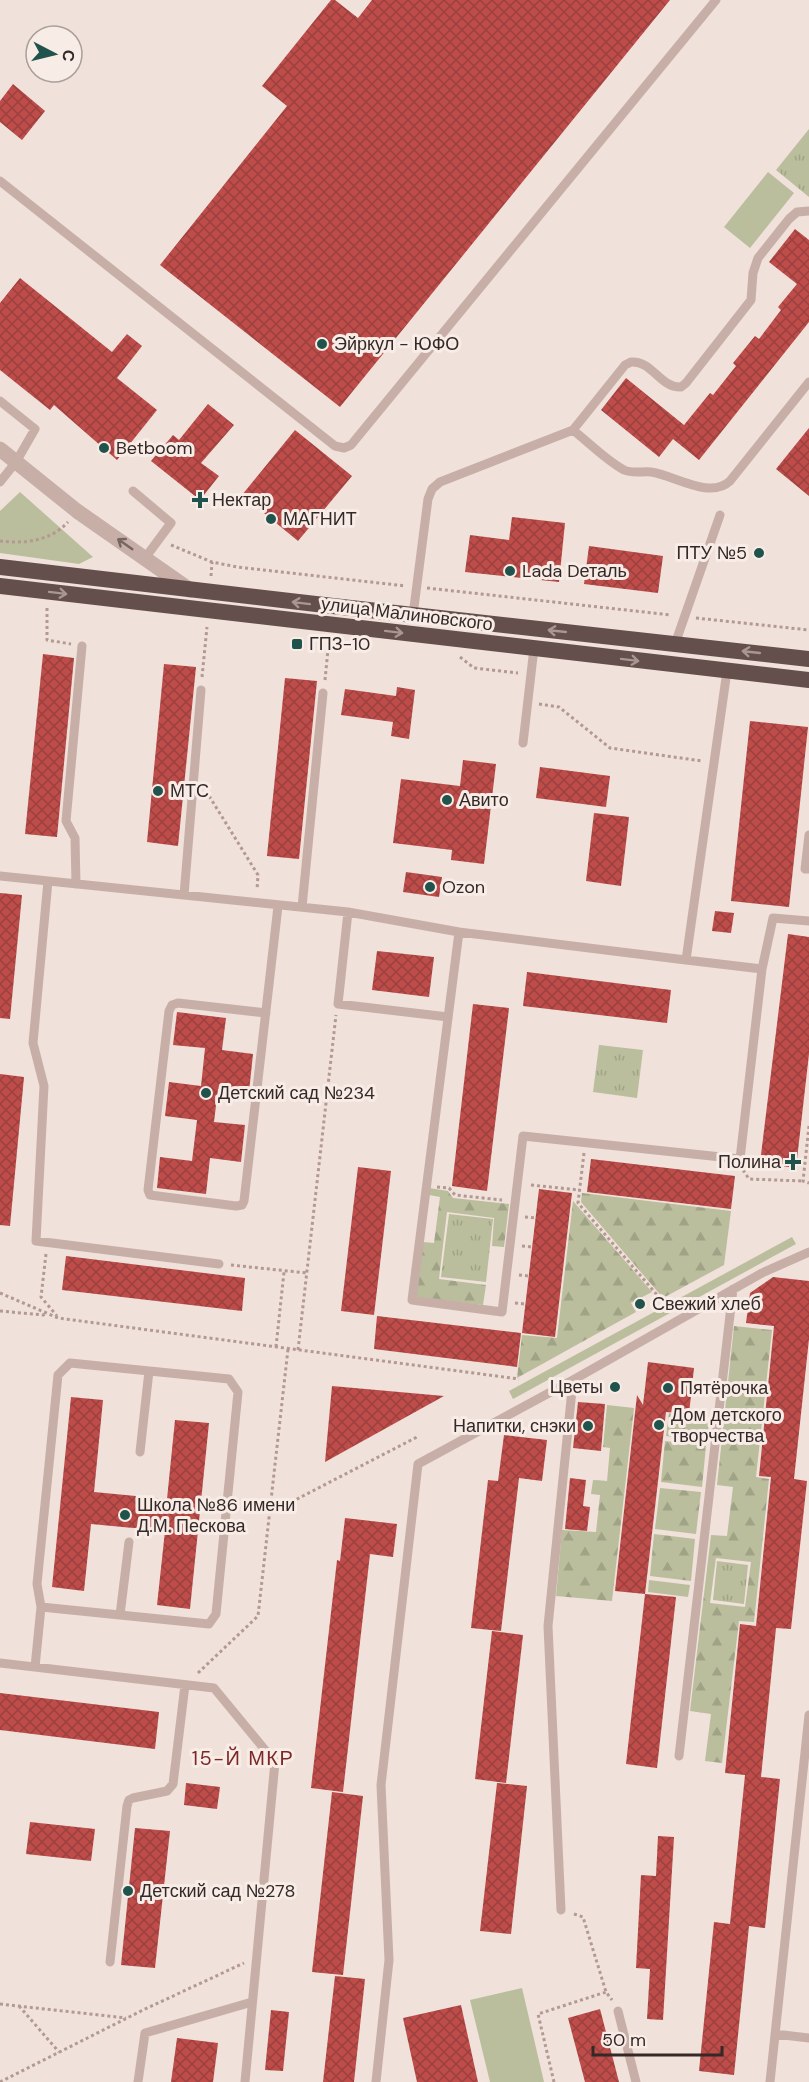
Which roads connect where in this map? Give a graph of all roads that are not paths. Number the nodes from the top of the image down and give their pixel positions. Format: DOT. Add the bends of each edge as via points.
graph roads {
  1 [pos="716,0"];
  2 [pos="0,181"];
  3 [pos="809,211"];
  4 [pos="809,382"];
  5 [pos="0,401"];
  6 [pos="573,430"];
  7 [pos="0,449"];
  8 [pos="16,462"];
  9 [pos="0,482"];
  10 [pos="133,491"];
  11 [pos="720,515"];
  12 [pos="145,558"];
  13 [pos="0,567"];
  14 [pos="0,586"];
  15 [pos="190,590"];
  16 [pos="413,615"];
  17 [pos="675,644"];
  18 [pos="82,646"];
  19 [pos="534,648"];
  20 [pos="809,659"];
  21 [pos="727,671"];
  22 [pos="809,680"];
  23 [pos="201,690"];
  24 [pos="323,693"];
  25 [pos="523,743"];
  26 [pos="809,835"];
  27 [pos="809,869"];
  28 [pos="0,876"];
  29 [pos="48,882"];
  30 [pos="76,884"];
  31 [pos="184,895"];
  32 [pos="278,905"];
  33 [pos="302,907"];
  34 [pos="348,912"];
  35 [pos="809,921"];
  36 [pos="459,932"];
  37 [pos="686,960"];
  38 [pos="762,969"];
  39 [pos="266,1013"];
  40 [pos="448,1017"];
  41 [pos="809,1252"];
  42 [pos="219,1264"];
  43 [pos="733,1289"];
  44 [pos="149,1371"];
  45 [pos="573,1380"];
  46 [pos="140,1452"];
  47 [pos="129,1542"];
  48 [pos="41,1607"];
  49 [pos="120,1615"];
  50 [pos="0,1663"];
  51 [pos="35,1667"];
  52 [pos="185,1685"];
  53 [pos="809,1715"];
  54 [pos="679,1756"];
  55 [pos="561,1910"];
  56 [pos="110,1962"];
  57 [pos="252,2002"];
  58 [pos="618,2011"];
  59 [pos="775,2034"];
  60 [pos="809,2038"];
  61 [pos="138,2082"];
  62 [pos="245,2082"];
  63 [pos="376,2082"];
  64 [pos="636,2082"];
  65 [pos="770,2082"];
  1 -- 2 [label="lane" via="351,445 344,448 335,446"];
  3 -- 6 [label="lane" via="789,219 758,258 751,300 686,383 681,387 670,385 643,363 631,362"];
  4 -- 6 [label="lane" via="730,481 720,486 698,488 671,476 627,471"];
  5 -- 8 [label="lane" via="35,429"];
  6 -- 16 [label="lane" via="440,482 432,489"];
  7 -- 8 [label="street"];
  8 -- 9 [label="lane"];
  12 -- 8 [label="street, one-way"];
  10 -- 12 [label="lane" via="171,523"];
  11 -- 17 [label="lane"];
  12 -- 15 [label="street"];
  13 -- 15 [label="highway, улица Малиновского"];
  14 -- 19 [label="highway, улица Малиновского, one-way"];
  16 -- 15 [label="highway, улица Малиновского, one-way"];
  17 -- 16 [label="highway, улица Малиновского, one-way"];
  20 -- 17 [label="highway, улица Малиновского, one-way"];
  18 -- 30 [label="lane" via="66,821 75,838"];
  19 -- 21 [label="highway, улица Малиновского, one-way"];
  19 -- 25 [label="lane"];
  21 -- 22 [label="highway, улица Малиновского"];
  21 -- 37 [label="lane"];
  23 -- 31 [label="lane"];
  24 -- 33 [label="lane"];
  26 -- 27 [label="lane" via="805,869"];
  28 -- 29 [label="lane"];
  29 -- 30 [label="lane"];
  29 -- 42 [label="lane" via="33,1043 44,1086 36,1241"];
  30 -- 31 [label="lane"];
  31 -- 32 [label="lane"];
  32 -- 33 [label="lane"];
  32 -- 39 [label="lane"];
  33 -- 34 [label="lane"];
  34 -- 36 [label="lane"];
  34 -- 40 [label="lane" via="338,1004"];
  35 -- 38 [label="lane" via="773,918"];
  36 -- 37 [label="lane"];
  36 -- 40 [label="lane"];
  37 -- 38 [label="lane"];
  38 -- 40 [label="lane" via="740,1159 523,1136 502,1312 412,1300"];
  39 -- 39 [label="lane" via="172,1005 150,1195 242,1205"];
  41 -- 43 [label="lane"];
  43 -- 45 [label="lane"];
  43 -- 54 [label="lane"];
  44 -- 46 [label="lane"];
  44 -- 48 [label="lane" via="70,1363 58,1375 37,1584"];
  44 -- 49 [label="lane" via="229,1379 238,1392 216,1614 209,1624"];
  45 -- 55 [label="lane" via="548,1626"];
  45 -- 63 [label="lane" via="418,1464 381,1785 389,1960"];
  47 -- 49 [label="lane"];
  48 -- 49 [label="lane"];
  48 -- 51 [label="lane"];
  50 -- 51 [label="lane"];
  51 -- 52 [label="lane"];
  52 -- 56 [label="lane" via="173,1784 167,1791 133,1798 127,1806"];
  52 -- 57 [label="lane" via="214,1688 275,1762"];
  53 -- 59 [label="lane"];
  57 -- 61 [label="lane" via="145,2033"];
  57 -- 62 [label="lane"];
  58 -- 64 [label="lane"];
  59 -- 60 [label="lane"];
  59 -- 65 [label="lane"];
}
